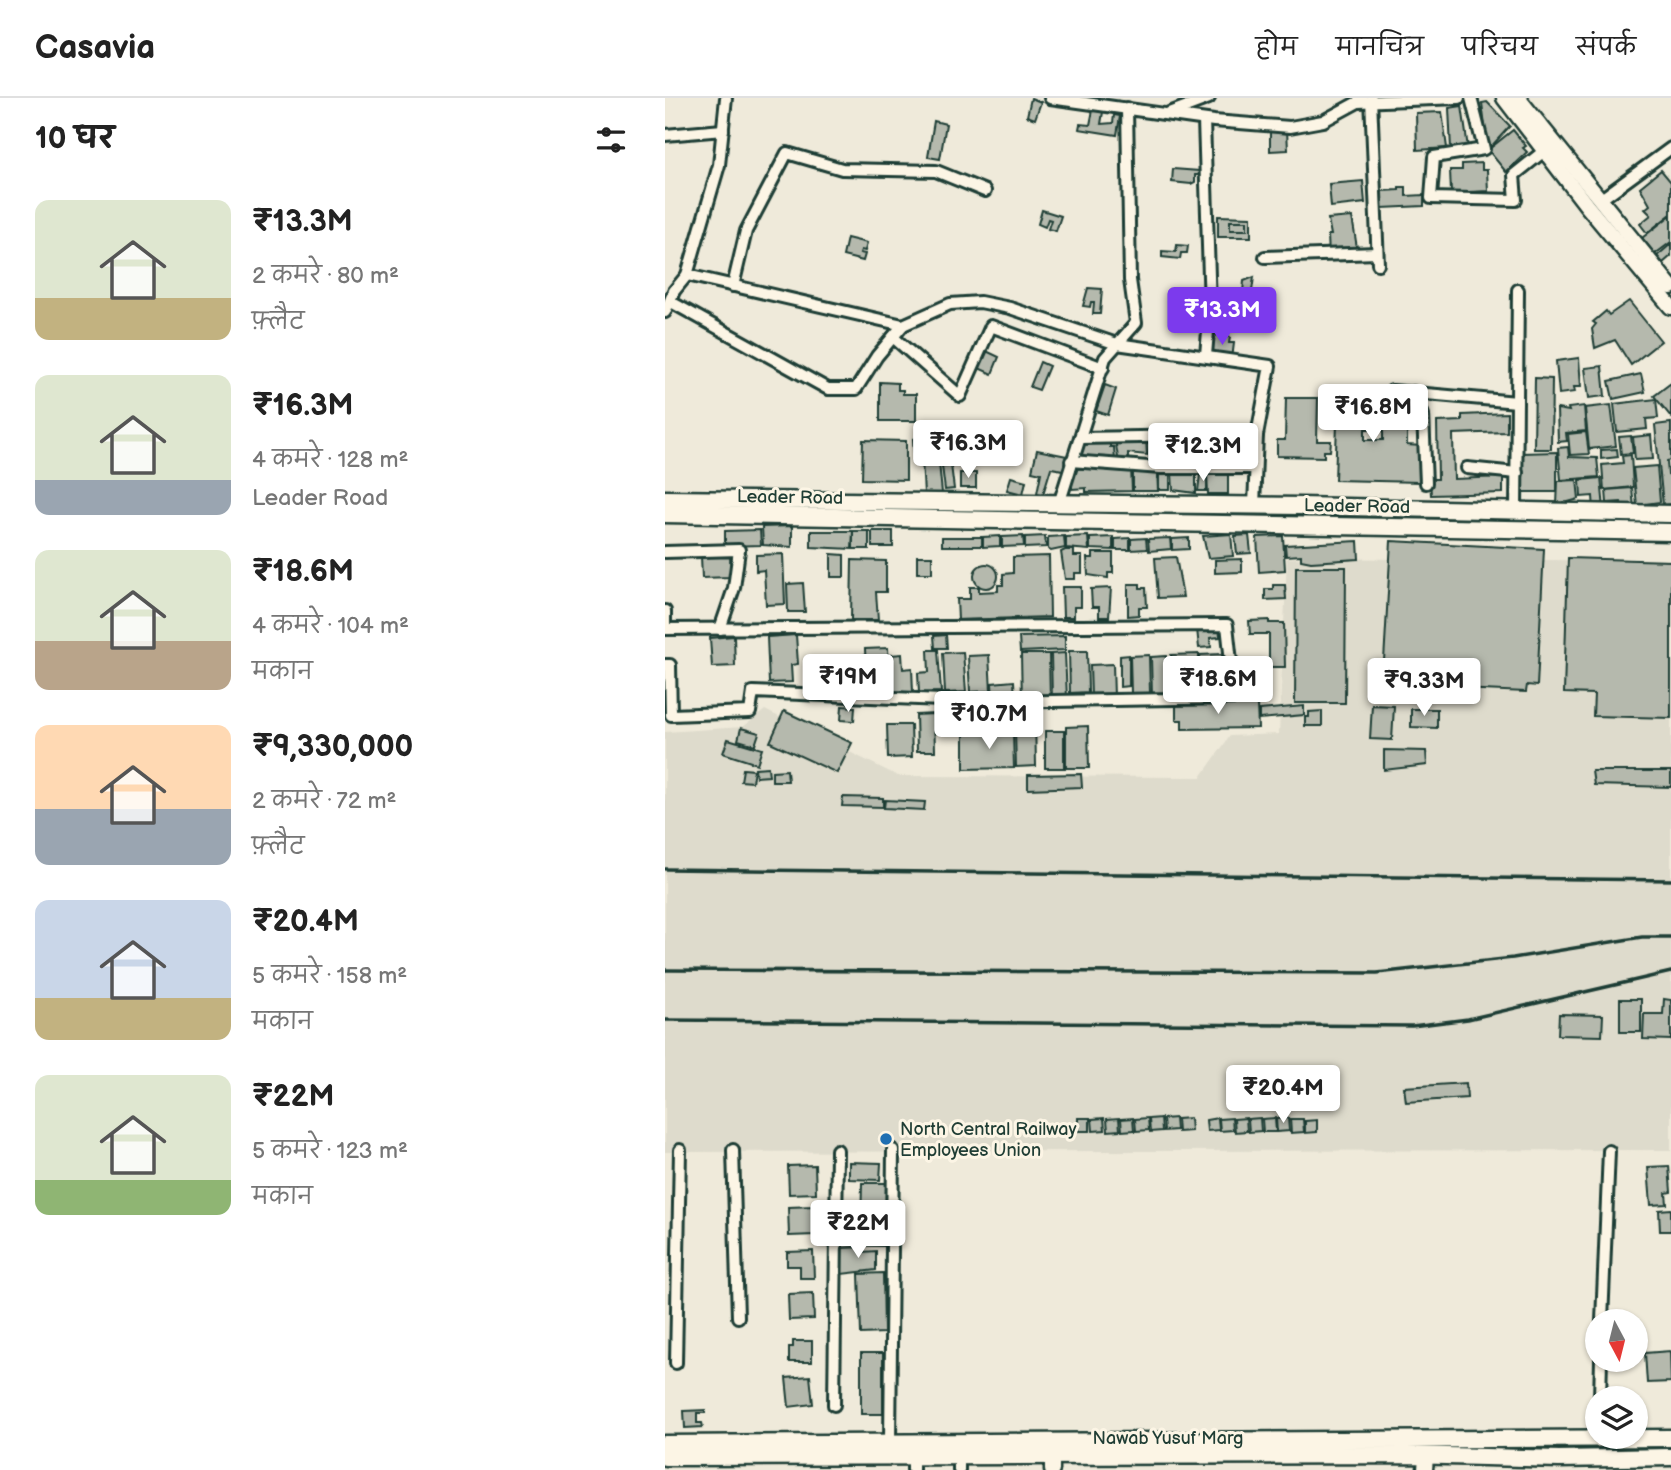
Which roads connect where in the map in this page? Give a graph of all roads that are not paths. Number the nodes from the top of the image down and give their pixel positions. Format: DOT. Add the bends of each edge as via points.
graph roads {
  1 [pos="728,98"];
  2 [pos="1050,98"];
  3 [pos="1209,98"];
  4 [pos="1459,98"];
  5 [pos="1471,98"];
  6 [pos="1504,98"];
  7 [pos="1518,98"];
  8 [pos="1371,99"];
  9 [pos="1434,99"];
  10 [pos="1193,101"];
  11 [pos="1127,108"];
  12 [pos="1166,114"];
  13 [pos="1204,120"];
  14 [pos="723,130"];
  15 [pos="665,135"];
  16 [pos="1671,148"];
  17 [pos="1544,151"];
  18 [pos="985,191"];
  19 [pos="1600,200"];
  20 [pos="1265,257"];
  21 [pos="687,275"];
  22 [pos="733,286"];
  23 [pos="1671,287"];
  24 [pos="1518,290"];
  25 [pos="668,307"];
  26 [pos="1671,307"];
  27 [pos="903,325"];
  28 [pos="893,337"];
  29 [pos="1117,344"];
  30 [pos="1206,355"];
  31 [pos="1103,368"];
  32 [pos="1392,391"];
  33 [pos="1413,393"];
  34 [pos="1517,402"];
  35 [pos="1162,434"];
  36 [pos="1257,435"];
  37 [pos="1080,438"];
  38 [pos="1071,461"];
  39 [pos="1161,468"];
  40 [pos="1255,468"];
  41 [pos="1467,468"];
  42 [pos="1517,473"];
  43 [pos="1426,483"];
  44 [pos="665,499"];
  45 [pos="1059,504"];
  46 [pos="1254,505"];
  47 [pos="1516,510"];
  48 [pos="665,514"];
  49 [pos="1671,514"];
  50 [pos="1671,532"];
  51 [pos="665,552"];
  52 [pos="665,611"];
  53 [pos="720,629"];
  54 [pos="665,665"];
  55 [pos="680,1150"];
  56 [pos="733,1150"];
  57 [pos="837,1150"];
  58 [pos="894,1150"];
  59 [pos="1609,1151"];
  60 [pos="1602,1309"];
  61 [pos="738,1317"];
  62 [pos="677,1363"];
  63 [pos="834,1405"];
  64 [pos="1648,1438"];
  65 [pos="1671,1438"];
  66 [pos="1585,1439"];
  67 [pos="890,1441"];
  68 [pos="665,1444"];
  69 [pos="665,1457"];
  70 [pos="1671,1457"];
  71 [pos="913,1463"];
  72 [pos="959,1463"];
  73 [pos="1006,1463"];
  74 [pos="1097,1463"];
  75 [pos="1426,1463"];
  76 [pos="692,1464"];
  77 [pos="1052,1464"];
  78 [pos="1164,1464"];
  1 -- 14 [label="street"];
  2 -- 11 [label="street"];
  3 -- 10 [label="street"];
  4 -- 9 [label="street"];
  5 -- 17 [label="street" via="1484,149 1434,157 1431,198 1516,200 1514,175"];
  6 -- 17 [label="street"];
  7 -- 19 [label="street"];
  8 -- 9 [label="street"];
  8 -- 13 [label="street" via="1323,121 1290,127"];
  8 -- 20 [label="street" via="1378,258"];
  10 -- 12 [label="street"];
  11 -- 12 [label="street"];
  11 -- 29 [label="street" via="1130,280 1136,323"];
  12 -- 13 [label="street"];
  13 -- 30 [label="street" via="1210,308"];
  14 -- 15 [label="street"];
  14 -- 21 [label="street" via="719,165"];
  16 -- 19 [label="street"];
  17 -- 26 [label="street"];
  18 -- 22 [label="street" via="936,171 842,169 787,153 746,231"];
  19 -- 23 [label="street"];
  21 -- 22 [label="street"];
  21 -- 25 [label="street"];
  22 -- 27 [label="street"];
  24 -- 34 [label="street"];
  25 -- 28 [label="street" via="828,389 856,389"];
  27 -- 28 [label="street"];
  27 -- 29 [label="street" via="950,304 980,302"];
  28 -- 31 [label="street" via="960,396 991,326"];
  29 -- 30 [label="street"];
  29 -- 31 [label="street"];
  30 -- 36 [label="street" via="1270,366"];
  31 -- 37 [label="street"];
  32 -- 33 [label="street"];
  33 -- 34 [label="street"];
  33 -- 43 [label="street" via="1423,415"];
  34 -- 42 [label="street"];
  35 -- 36 [label="street"];
  35 -- 37 [label="street"];
  35 -- 39 [label="street"];
  36 -- 40 [label="street"];
  37 -- 38 [label="street"];
  38 -- 39 [label="street"];
  38 -- 45 [label="street"];
  39 -- 40 [label="street"];
  40 -- 46 [label="street"];
  41 -- 42 [label="street"];
  42 -- 47 [label="street"];
  44 -- 45 [label="main road, Leader Road"];
  45 -- 46 [label="main road, Leader Road"];
  46 -- 47 [label="main road, Leader Road"];
  47 -- 49 [label="main road, Leader Road"];
  48 -- 50 [label="main road, Leader Road"];
  51 -- 53 [label="street" via="739,550 734,588"];
  52 -- 53 [label="street" via="665,629"];
  53 -- 54 [label="street" via="1227,625 1235,698 988,702 753,692 750,712 671,715 670,665"];
  55 -- 62 [label="street"];
  56 -- 61 [label="street"];
  57 -- 63 [label="street"];
  58 -- 67 [label="street"];
  59 -- 60 [label="street"];
  64 -- 65 [label="main road, Nawab Yusuf Marg"];
  66 -- 67 [label="main road, Nawab Yusuf Marg"];
  67 -- 68 [label="main road, Nawab Yusuf Marg"];
  69 -- 76 [label="main road, Nawab Yusuf Marg"];
  70 -- 75 [label="main road, Nawab Yusuf Marg"];
  71 -- 72 [label="main road, Nawab Yusuf Marg"];
  71 -- 76 [label="main road, Nawab Yusuf Marg"];
  72 -- 73 [label="main road, Nawab Yusuf Marg"];
  73 -- 77 [label="main road, Nawab Yusuf Marg"];
  74 -- 77 [label="main road, Nawab Yusuf Marg"];
  74 -- 78 [label="main road, Nawab Yusuf Marg"];
  75 -- 78 [label="main road, Nawab Yusuf Marg"];
}
